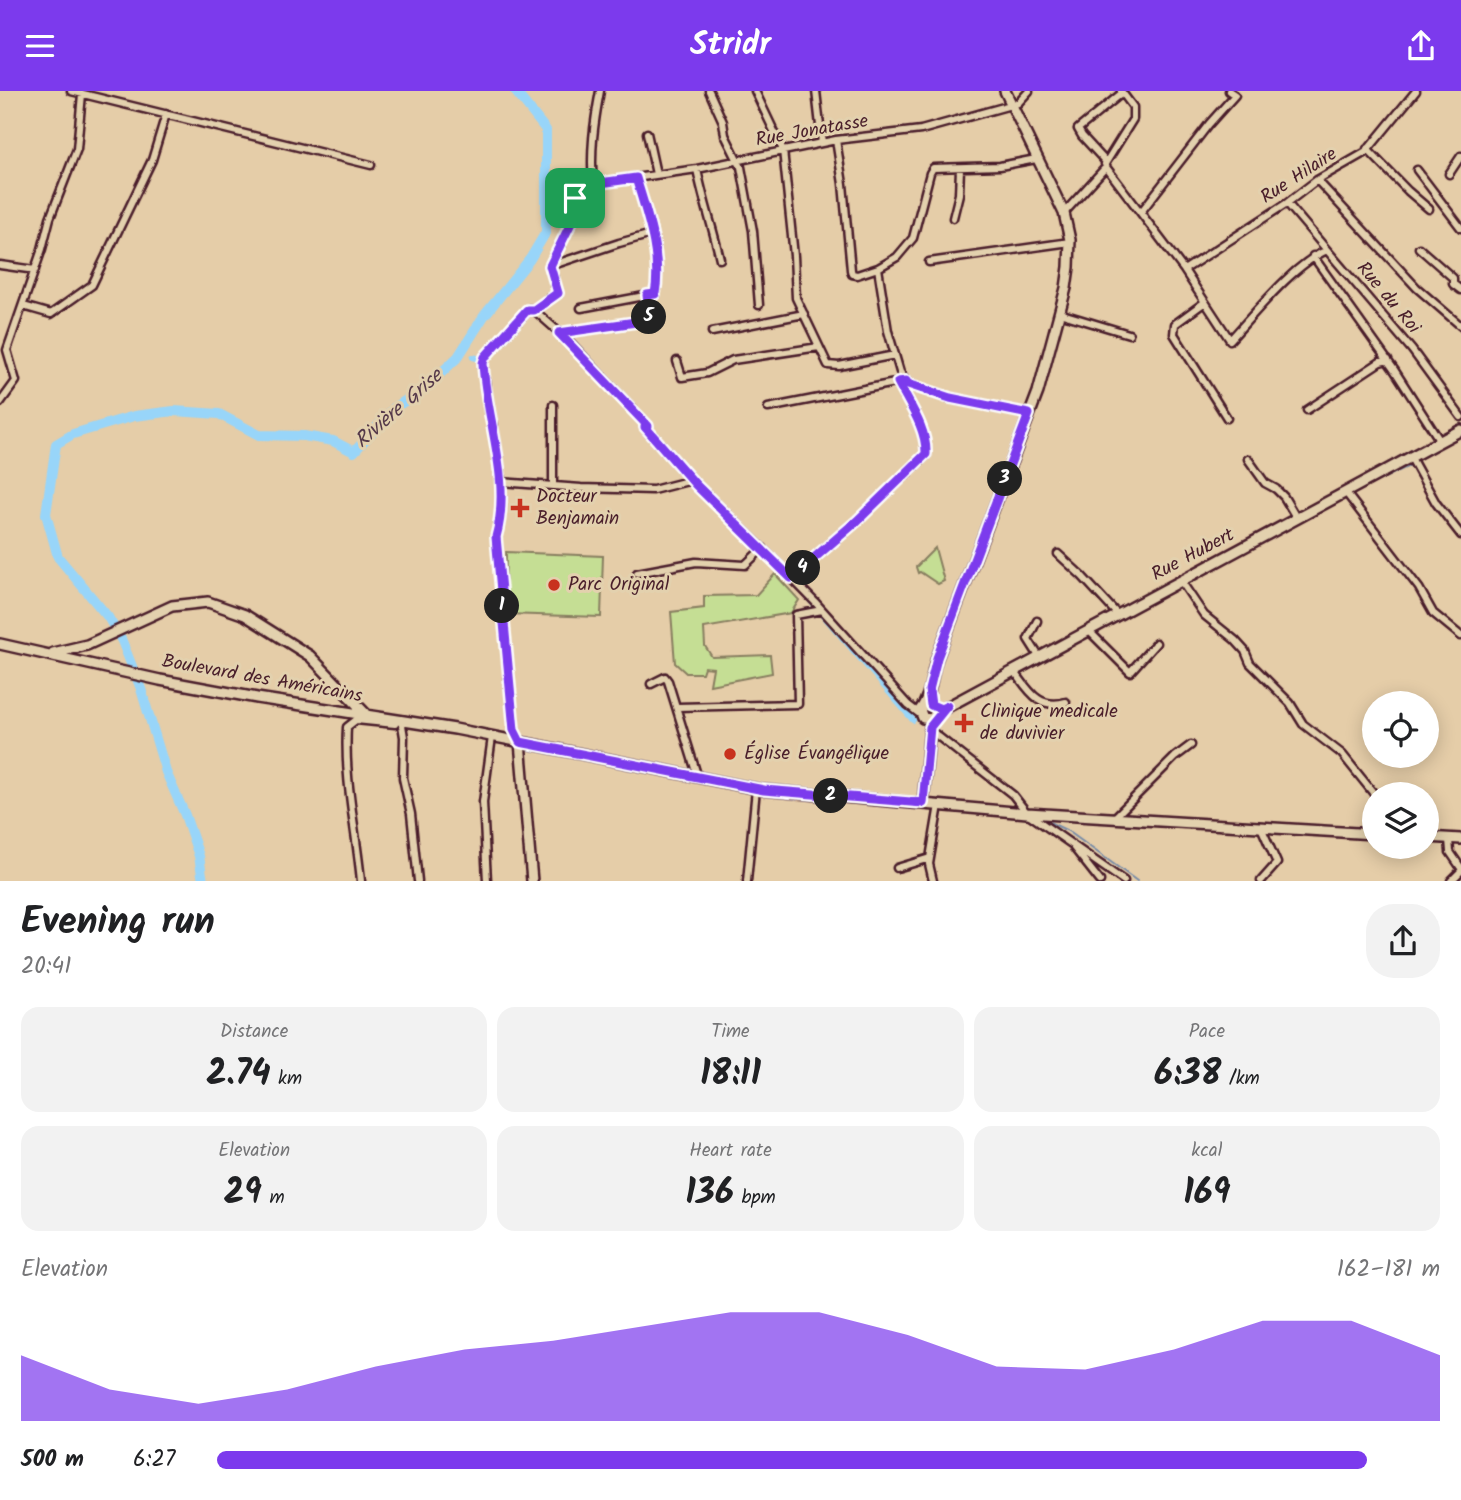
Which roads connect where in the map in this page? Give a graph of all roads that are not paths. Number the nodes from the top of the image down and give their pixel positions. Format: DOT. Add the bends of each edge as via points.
graph roads {
  1 [pos="71,91"];
  2 [pos="600,91"];
  3 [pos="709,91"];
  4 [pos="755,91"];
  5 [pos="816,91"];
  6 [pos="1005,91"];
  7 [pos="1029,91"];
  8 [pos="1229,91"];
  9 [pos="1416,91"];
  10 [pos="1121,92"];
  11 [pos="82,94"];
  12 [pos="1011,105"];
  13 [pos="166,114"];
  14 [pos="647,133"];
  15 [pos="836,140"];
  16 [pos="822,143"];
  17 [pos="1367,149"];
  18 [pos="783,150"];
  19 [pos="1461,156"];
  20 [pos="1037,159"];
  21 [pos="739,160"];
  22 [pos="1106,164"];
  23 [pos="371,165"];
  24 [pos="960,168"];
  25 [pos="697,169"];
  26 [pos="1417,170"];
  27 [pos="656,174"];
  28 [pos="1449,174"];
  29 [pos="636,178"];
  30 [pos="1317,180"];
  31 [pos="593,184"];
  32 [pos="1287,203"];
  33 [pos="1429,209"];
  34 [pos="1141,212"];
  35 [pos="1064,213"];
  36 [pos="953,218"];
  37 [pos="1461,228"];
  38 [pos="652,235"];
  39 [pos="1070,242"];
  40 [pos="1419,248"];
  41 [pos="1327,250"];
  42 [pos="1313,256"];
  43 [pos="720,259"];
  44 [pos="929,262"];
  45 [pos="0,265"];
  46 [pos="550,266"];
  47 [pos="878,268"];
  48 [pos="35,270"];
  49 [pos="1184,270"];
  50 [pos="1461,290"];
  51 [pos="647,295"];
  52 [pos="1205,302"];
  53 [pos="759,305"];
  54 [pos="23,306"];
  55 [pos="581,308"];
  56 [pos="531,310"];
  57 [pos="1059,313"];
  58 [pos="804,314"];
  59 [pos="1461,326"];
  60 [pos="712,332"];
  61 [pos="559,333"];
  62 [pos="1129,334"];
  63 [pos="819,347"];
  64 [pos="4,349"];
  65 [pos="895,355"];
  66 [pos="1388,361"];
  67 [pos="677,362"];
  68 [pos="902,382"];
  69 [pos="0,403"];
  70 [pos="553,405"];
  71 [pos="768,408"];
  72 [pos="1307,410"];
  73 [pos="1029,414"];
  74 [pos="1461,417"];
  75 [pos="1227,418"];
  76 [pos="1461,430"];
  77 [pos="1440,441"];
  78 [pos="1410,456"];
  79 [pos="1248,459"];
  80 [pos="692,480"];
  81 [pos="500,482"];
  82 [pos="553,485"];
  83 [pos="1346,493"];
  84 [pos="1297,519"];
  85 [pos="1461,535"];
  86 [pos="762,548"];
  87 [pos="1058,554"];
  88 [pos="637,573"];
  89 [pos="791,578"];
  90 [pos="1181,581"];
  91 [pos="822,610"];
  92 [pos="1118,615"];
  93 [pos="1037,621"];
  94 [pos="1089,631"];
  95 [pos="1461,636"];
  96 [pos="1156,643"];
  97 [pos="0,644"];
  98 [pos="41,653"];
  99 [pos="1040,658"];
  100 [pos="1015,672"];
  101 [pos="650,684"];
  102 [pos="1066,702"];
  103 [pos="677,707"];
  104 [pos="930,712"];
  105 [pos="366,714"];
  106 [pos="418,723"];
  107 [pos="402,725"];
  108 [pos="492,737"];
  109 [pos="520,742"];
  110 [pos="1191,745"];
  111 [pos="698,778"];
  112 [pos="1365,782"];
  113 [pos="756,789"];
  114 [pos="923,803"];
  115 [pos="939,805"];
  116 [pos="1027,813"];
  117 [pos="1114,818"];
  118 [pos="1261,827"];
  119 [pos="1362,833"];
  120 [pos="1439,838"];
  121 [pos="1449,839"];
  122 [pos="1461,839"];
  123 [pos="1068,841"];
  124 [pos="930,858"];
  125 [pos="897,868"];
  126 [pos="1461,870"];
  127 [pos="360,880"];
  128 [pos="418,880"];
  129 [pos="487,880"];
  130 [pos="532,880"];
  131 [pos="747,880"];
  132 [pos="933,880"];
  133 [pos="1100,880"];
  134 [pos="1124,880"];
  135 [pos="1261,880"];
  136 [pos="1451,880"];
  1 -- 11 [label="street"];
  2 -- 31 [label="street" via="593,125"];
  3 -- 21 [label="street"];
  4 -- 18 [label="street"];
  5 -- 16 [label="street"];
  6 -- 12 [label="main road"];
  7 -- 12 [label="street, Rue Jonatasse"];
  8 -- 34 [label="street" via="1235,95"];
  9 -- 17 [label="street, Rue Hilaire"];
  10 -- 22 [label="street" via="1133,107 1133,119"];
  10 -- 22 [label="street" via="1077,128"];
  11 -- 13 [label="street"];
  11 -- 48 [label="street" via="77,149"];
  12 -- 15 [label="street, Rue Jonatasse" via="921,130"];
  12 -- 20 [label="main road"];
  13 -- 23 [label="street"];
  13 -- 54 [label="street" via="152,160 92,285 51,314"];
  14 -- 27 [label="street"];
  15 -- 16 [label="street, Rue Jonatasse"];
  15 -- 47 [label="street" via="852,274"];
  16 -- 18 [label="street, Rue Jonatasse"];
  17 -- 30 [label="street, Rue Hilaire"];
  17 -- 33 [label="street"];
  18 -- 21 [label="street, Rue Jonatasse"];
  18 -- 58 [label="street" via="796,298"];
  19 -- 28 [label="street"];
  20 -- 24 [label="street"];
  20 -- 35 [label="main road"];
  21 -- 25 [label="street, Rue Jonatasse"];
  21 -- 53 [label="street" via="754,239"];
  22 -- 34 [label="street"];
  22 -- 35 [label="street"];
  24 -- 36 [label="street"];
  24 -- 47 [label="street" via="931,170 913,238 897,257"];
  25 -- 27 [label="street, Rue Jonatasse"];
  25 -- 43 [label="street"];
  26 -- 37 [label="street"];
  27 -- 29 [label="street, Rue Jonatasse"];
  29 -- 31 [label="street, Rue Jonatasse"];
  29 -- 38 [label="street"];
  30 -- 32 [label="street, Rue Hilaire"];
  30 -- 59 [label="street" via="1417,288"];
  31 -- 46 [label="street" via="575,198 572,221"];
  32 -- 41 [label="street, Rue du Roi"];
  32 -- 49 [label="street, Rue Hilaire"];
  34 -- 49 [label="street"];
  35 -- 39 [label="main road"];
  38 -- 46 [label="street"];
  38 -- 51 [label="street" via="658,276 655,294"];
  39 -- 44 [label="street"];
  39 -- 57 [label="main road"];
  40 -- 50 [label="street" via="1454,278 1453,284"];
  41 -- 42 [label="street"];
  41 -- 74 [label="street, Rue du Roi"];
  42 -- 52 [label="street" via="1230,340"];
  42 -- 66 [label="street"];
  45 -- 48 [label="street"];
  46 -- 56 [label="street" via="558,293"];
  47 -- 65 [label="street"];
  48 -- 54 [label="street"];
  49 -- 52 [label="street"];
  51 -- 55 [label="street"];
  51 -- 61 [label="street" via="650,320"];
  52 -- 75 [label="street" via="1175,324 1174,334"];
  54 -- 64 [label="street"];
  56 -- 61 [label="street"];
  56 -- 81 [label="street" via="483,363"];
  57 -- 62 [label="street"];
  57 -- 73 [label="main road"];
  58 -- 60 [label="street"];
  58 -- 63 [label="street"];
  61 -- 80 [label="street" via="648,426"];
  63 -- 65 [label="street" via="828,365"];
  63 -- 67 [label="street" via="733,360 707,373 682,377"];
  64 -- 69 [label="street" via="16,381"];
  65 -- 68 [label="street"];
  66 -- 72 [label="street"];
  66 -- 77 [label="street"];
  68 -- 71 [label="street"];
  68 -- 73 [label="street" via="950,398"];
  68 -- 89 [label="street" via="927,443 926,454"];
  70 -- 82 [label="street"];
  73 -- 104 [label="main road" via="937,658"];
  76 -- 77 [label="main road, Rue Hubert"];
  77 -- 78 [label="main road, Rue Hubert"];
  78 -- 83 [label="main road, Rue Hubert"];
  78 -- 85 [label="street" via="1436,503"];
  79 -- 84 [label="street"];
  80 -- 82 [label="street" via="653,490"];
  80 -- 86 [label="street"];
  81 -- 82 [label="street"];
  81 -- 109 [label="street" via="501,517 496,537 514,730"];
  83 -- 84 [label="main road, Rue Hubert"];
  83 -- 95 [label="street" via="1433,613"];
  84 -- 90 [label="main road, Rue Hubert"];
  86 -- 88 [label="street" via="744,565 696,562"];
  86 -- 89 [label="street"];
  87 -- 92 [label="street"];
  89 -- 91 [label="street"];
  90 -- 92 [label="main road, Rue Hubert"];
  90 -- 112 [label="street" via="1204,615 1236,640 1300,720 1342,754"];
  91 -- 103 [label="street" via="796,615 798,704"];
  91 -- 104 [label="street" via="908,705"];
  92 -- 94 [label="main road, Rue Hubert"];
  93 -- 99 [label="street" via="1028,639"];
  94 -- 96 [label="street" via="1130,672"];
  94 -- 99 [label="main road, Rue Hubert"];
  97 -- 98 [label="main road, Boulevard des Américains"];
  98 -- 105 [label="main road, Boulevard des Américains" via="160,680"];
  98 -- 105 [label="main road" via="87,645 157,612 202,602 233,610 310,656"];
  99 -- 100 [label="main road, Rue Hubert"];
  100 -- 102 [label="street" via="1033,696 1052,705"];
  100 -- 104 [label="main road, Rue Hubert"];
  101 -- 103 [label="street" via="665,677"];
  103 -- 111 [label="street"];
  104 -- 114 [label="main road"];
  104 -- 116 [label="street"];
  105 -- 106 [label="main road, Boulevard des Américains"];
  106 -- 107 [label="street"];
  106 -- 108 [label="main road, Boulevard des Américains"];
  107 -- 127 [label="street" via="356,720 347,727 346,772"];
  107 -- 128 [label="street" via="403,778"];
  108 -- 109 [label="main road, Boulevard des Américains"];
  108 -- 129 [label="street" via="483,802"];
  109 -- 111 [label="main road, Boulevard des Américains"];
  109 -- 130 [label="main road"];
  110 -- 117 [label="street"];
  111 -- 113 [label="main road, Boulevard des Américains"];
  113 -- 114 [label="main road, Boulevard des Américains"];
  113 -- 131 [label="street"];
  114 -- 115 [label="main road, Boulevard des Américains"];
  115 -- 116 [label="main road, Boulevard des Américains"];
  115 -- 124 [label="street"];
  116 -- 117 [label="main road, Boulevard des Américains"];
  116 -- 123 [label="street"];
  117 -- 118 [label="main road, Boulevard des Américains"];
  118 -- 119 [label="main road, Boulevard des Américains"];
  118 -- 135 [label="street" via="1277,863"];
  120 -- 121 [label="main road"];
  121 -- 122 [label="main road"];
  121 -- 126 [label="street"];
  123 -- 133 [label="street"];
  123 -- 134 [label="street"];
  124 -- 125 [label="street"];
  124 -- 132 [label="street"];
  126 -- 136 [label="street"];
}
